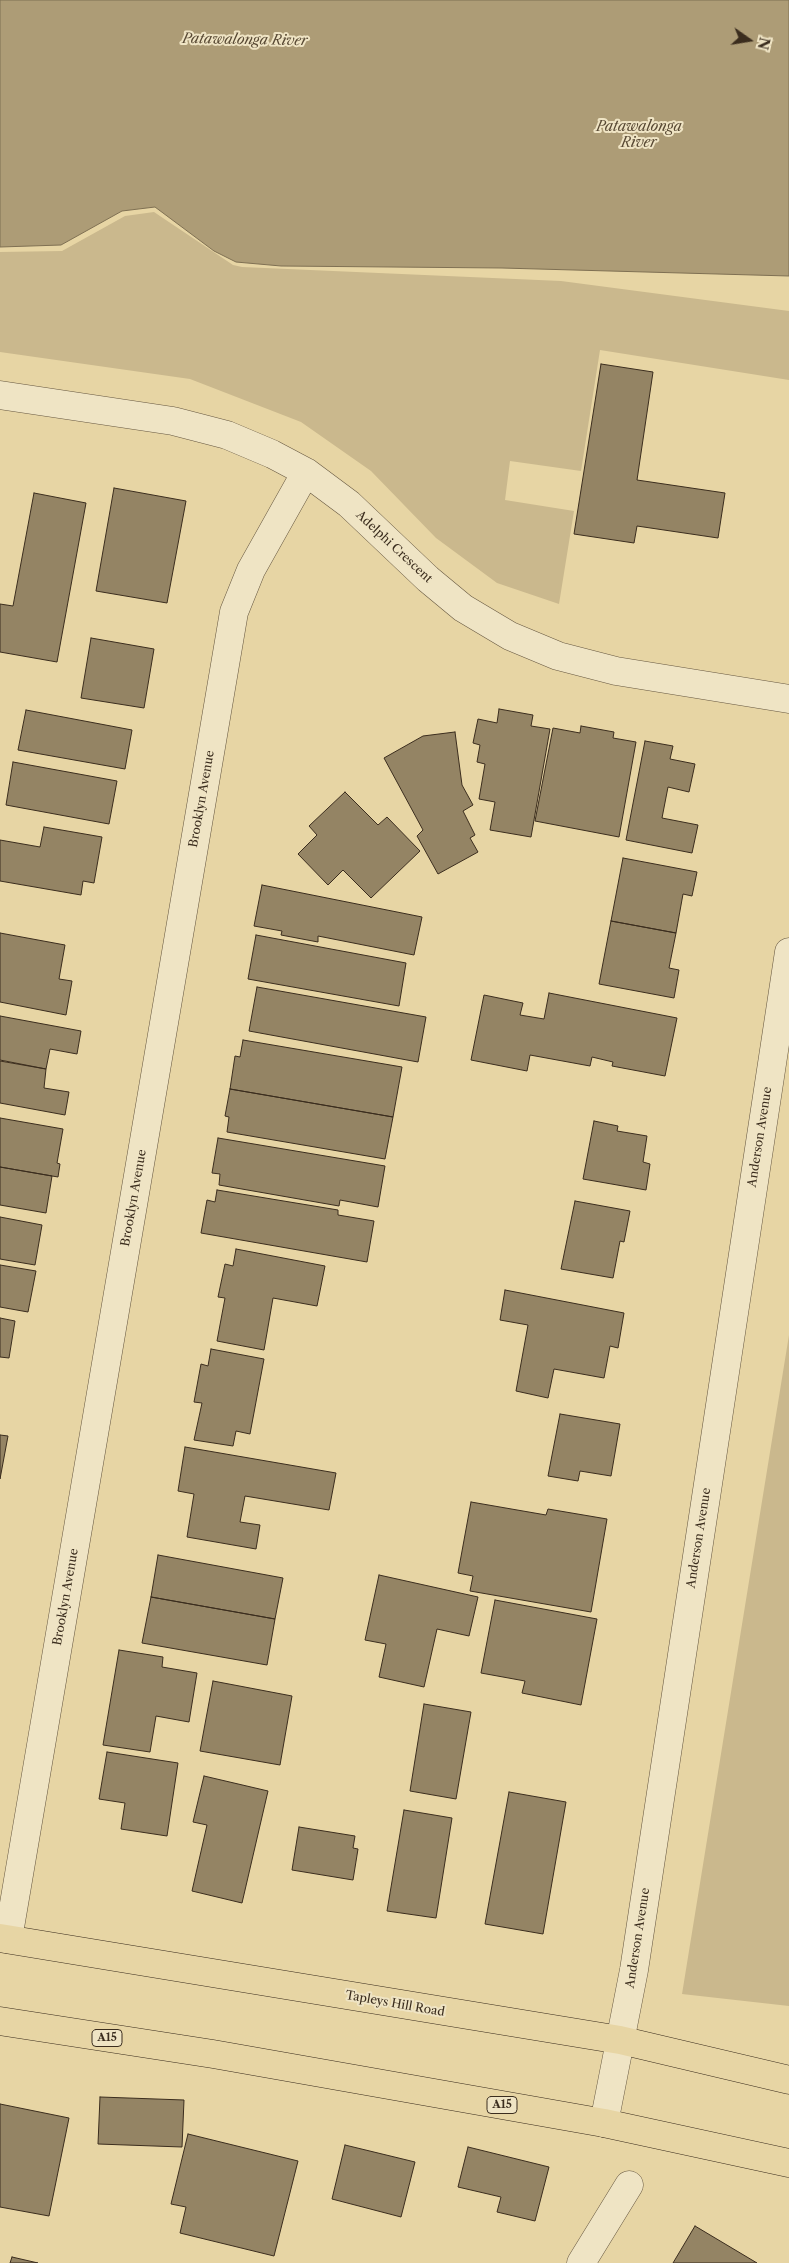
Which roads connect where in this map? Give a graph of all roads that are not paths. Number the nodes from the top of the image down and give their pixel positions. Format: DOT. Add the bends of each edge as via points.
graph roads {
  1 [pos="0,395"];
  2 [pos="306,472"];
  3 [pos="789,699"];
  4 [pos="789,952"];
  5 [pos="4,1939"];
  6 [pos="0,2021"];
  7 [pos="620,2040"];
  8 [pos="789,2080"];
  9 [pos="604,2123"];
  10 [pos="789,2163"];
  11 [pos="629,2185"];
  12 [pos="581,2263"];
  1 -- 2 [label="street, Adelphi Crescent" via="173,421 227,435"];
  2 -- 3 [label="street, Adelphi Crescent" via="349,504 463,608 510,636 558,656 616,671"];
  2 -- 5 [label="street, Brooklyn Avenue" via="251,570 234,612"];
  4 -- 7 [label="street, Anderson Avenue" via="634,1970"];
  5 -- 7 [label="main road, Tapleys Hill Road"];
  6 -- 9 [label="main road, A15" via="213,2054"];
  7 -- 8 [label="main road, Tapleys Hill Road"];
  7 -- 9 [label="street, Anderson Avenue"];
  9 -- 10 [label="main road, A15"];
  11 -- 12 [label="street"];
}
